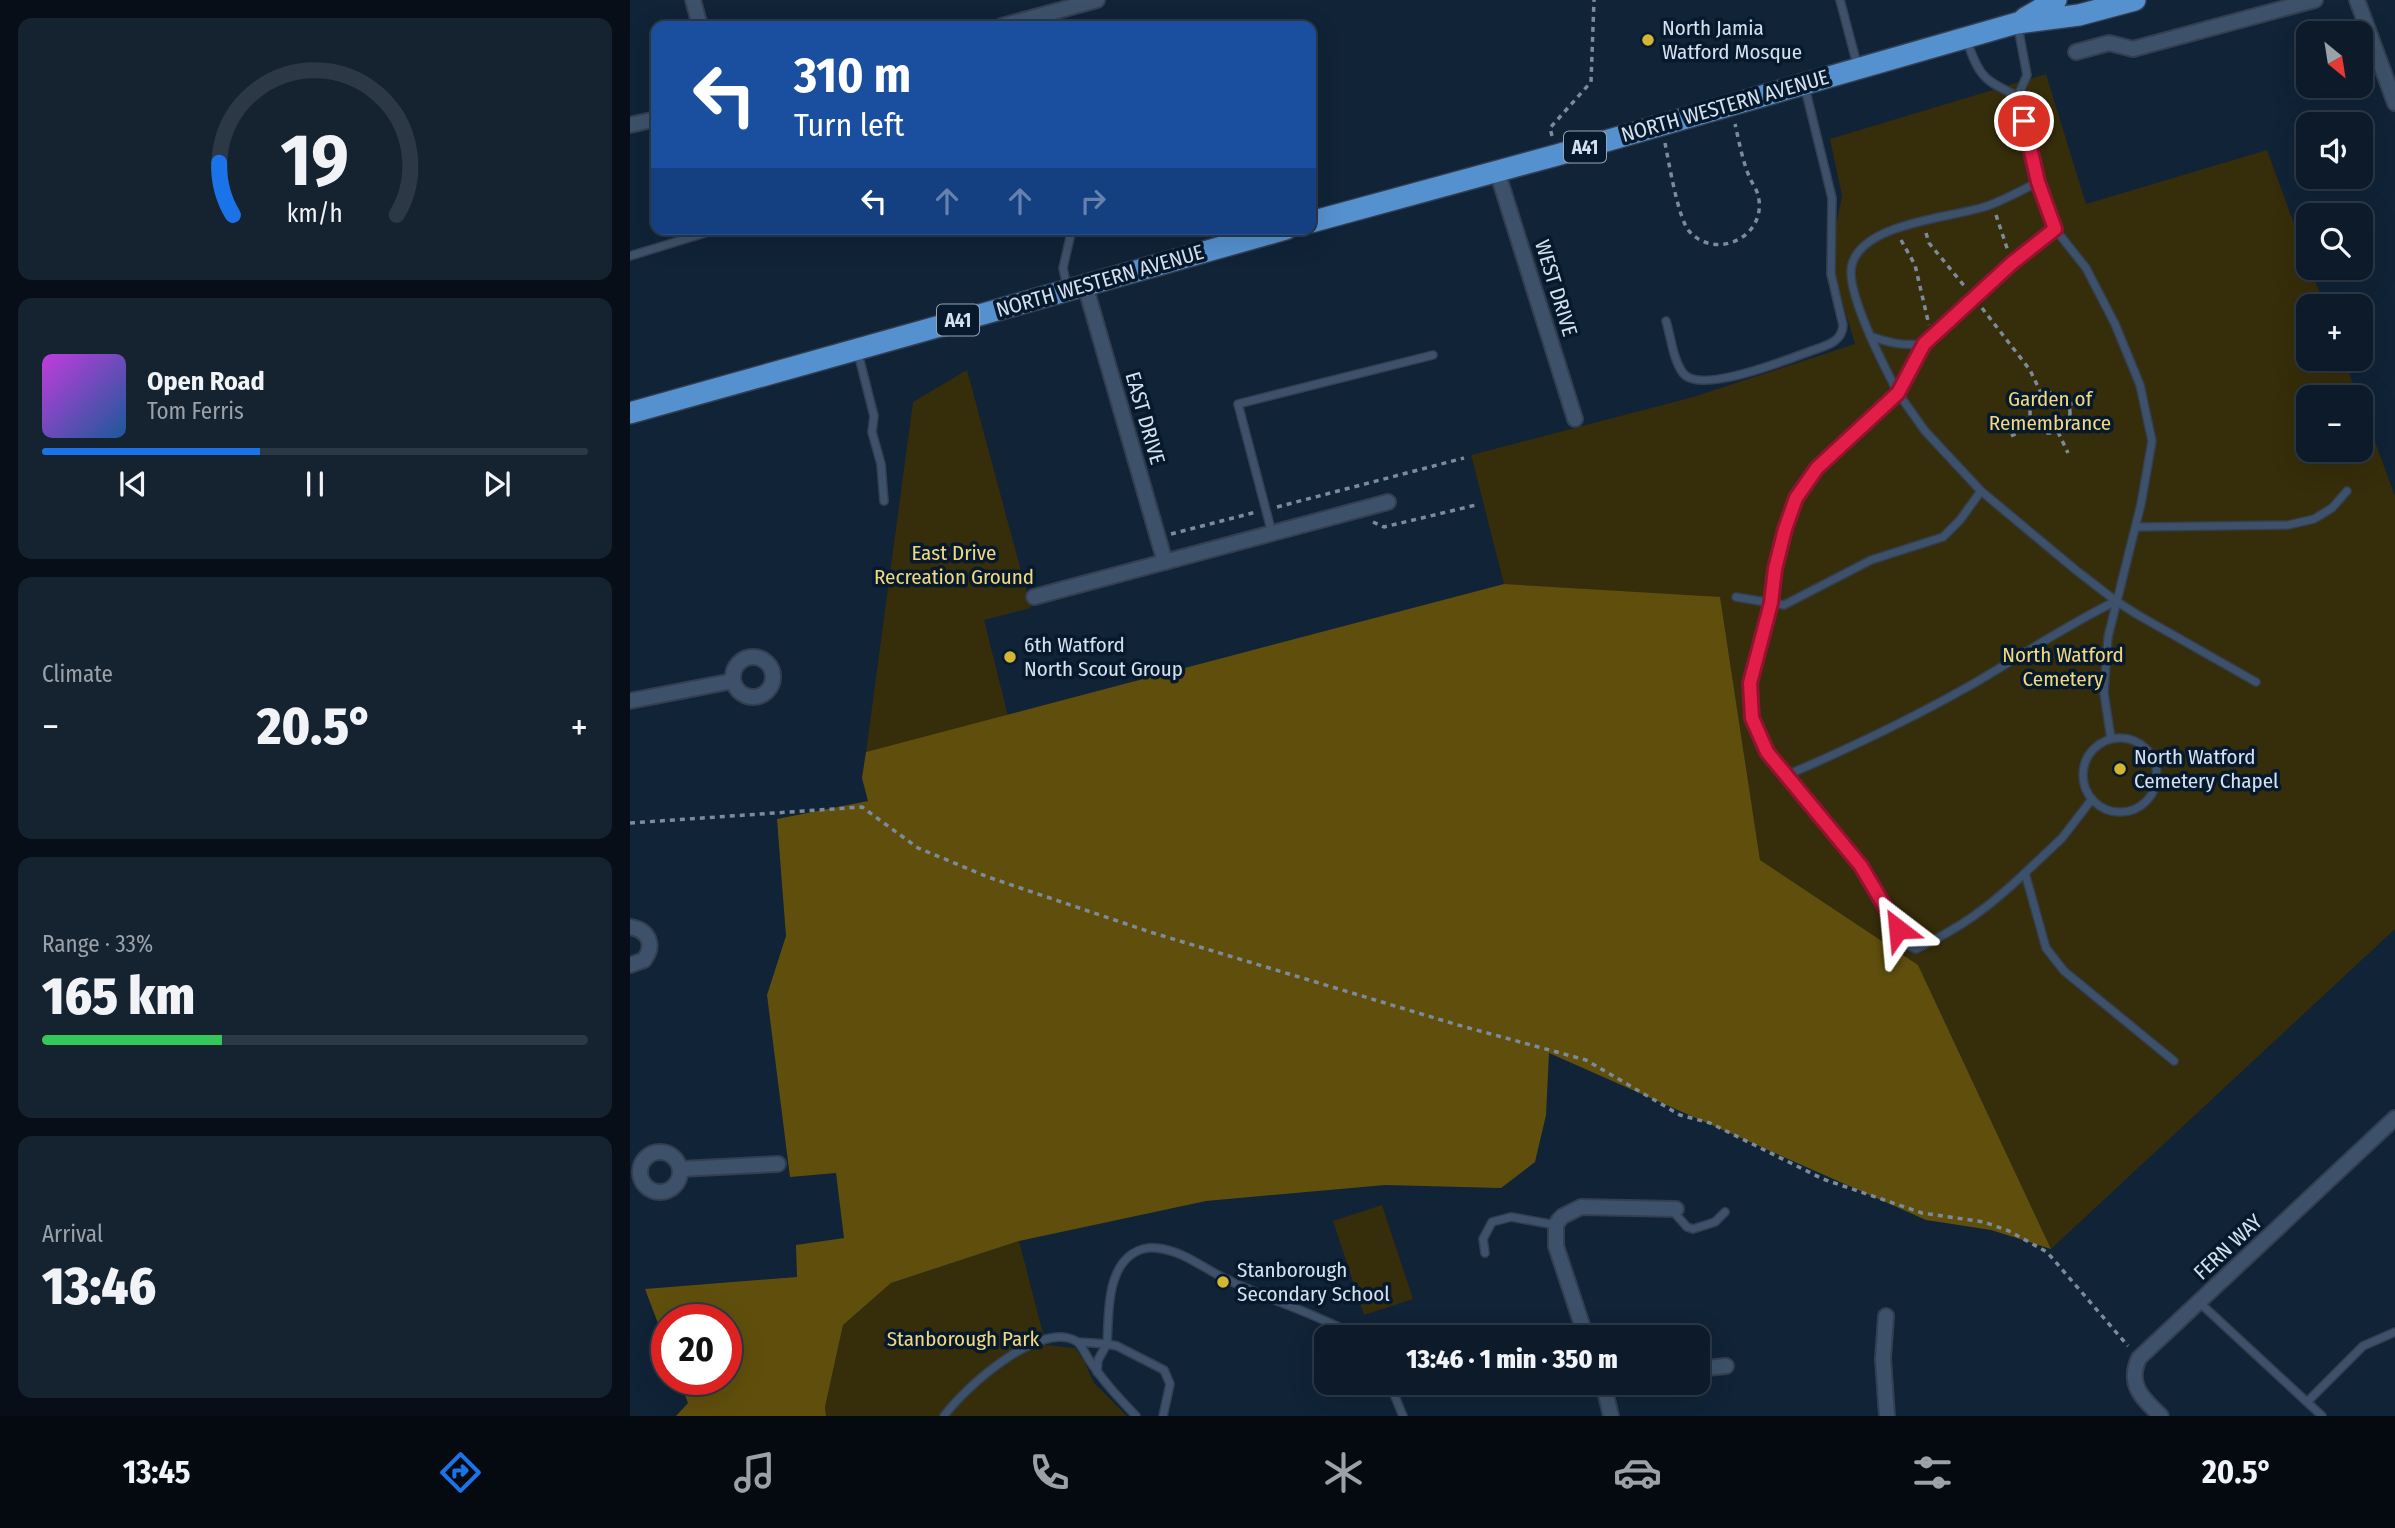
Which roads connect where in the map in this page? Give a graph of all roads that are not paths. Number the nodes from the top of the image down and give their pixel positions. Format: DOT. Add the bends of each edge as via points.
graph roads {
  1 [pos="693,0"];
  2 [pos="1097,0"];
  3 [pos="1840,0"];
  4 [pos="2056,0"];
  5 [pos="2135,0"];
  6 [pos="2315,0"];
  7 [pos="2357,0"];
  8 [pos="699,21"];
  9 [pos="1020,21"];
  10 [pos="2017,23"];
  11 [pos="1965,38"];
  12 [pos="2076,52"];
  13 [pos="1858,68"];
  14 [pos="1804,84"];
  15 [pos="2018,96"];
  16 [pos="2395,103"];
  17 [pos="651,120"];
  18 [pos="630,125"];
  19 [pos="1497,171"];
  20 [pos="2038,182"];
  21 [pos="1316,221"];
  22 [pos="2055,229"];
  23 [pos="698,235"];
  24 [pos="1071,235"];
  25 [pos="1265,235"];
  26 [pos="630,256"];
  27 [pos="1077,288"];
  28 [pos="1666,321"];
  29 [pos="1870,336"];
  30 [pos="1924,344"];
  31 [pos="857,349"];
  32 [pos="1433,355"];
  33 [pos="1898,393"];
  34 [pos="630,413"];
  35 [pos="1574,419"];
  36 [pos="1981,491"];
  37 [pos="2347,491"];
  38 [pos="884,501"];
  39 [pos="1388,502"];
  40 [pos="2136,527"];
  41 [pos="1272,534"];
  42 [pos="1165,562"];
  43 [pos="1034,597"];
  44 [pos="1736,597"];
  45 [pos="2116,601"];
  46 [pos="1771,603"];
  47 [pos="733,681"];
  48 [pos="2256,682"];
  49 [pos="630,701"];
  50 [pos="2111,739"];
  51 [pos="1787,775"];
  52 [pos="2092,799"];
  53 [pos="2025,873"];
  54 [pos="630,927"];
  55 [pos="630,965"];
  56 [pos="2175,1061"];
  57 [pos="2395,1118"];
  58 [pos="778,1164"];
  59 [pos="680,1170"];
  60 [pos="635,1173"];
  61 [pos="1674,1209"];
  62 [pos="1726,1212"];
  63 [pos="1556,1225"];
  64 [pos="1485,1253"];
  65 [pos="2200,1303"];
  66 [pos="1886,1316"];
  67 [pos="1332,1325"];
  68 [pos="1582,1325"];
  69 [pos="2395,1332"];
  70 [pos="1078,1342"];
  71 [pos="1107,1344"];
  72 [pos="1726,1366"];
  73 [pos="1710,1368"];
  74 [pos="1097,1372"];
  75 [pos="1394,1395"];
  76 [pos="1606,1395"];
  77 [pos="2307,1402"];
  78 [pos="944,1416"];
  79 [pos="1136,1416"];
  80 [pos="1163,1416"];
  81 [pos="1403,1416"];
  82 [pos="1611,1416"];
  83 [pos="1887,1416"];
  84 [pos="2161,1416"];
  85 [pos="2322,1416"];
  1 -- 8 [label="street"];
  2 -- 9 [label="street"];
  3 -- 13 [label="lane"];
  4 -- 10 [label="highway, NORTH WESTERN AVENUE / A41"];
  5 -- 10 [label="highway, NORTH WESTERN AVENUE / A41" via="2079,15"];
  6 -- 12 [label="street" via="2133,49 2109,43"];
  7 -- 16 [label="street"];
  10 -- 11 [label="highway, NORTH WESTERN AVENUE / A41"];
  10 -- 15 [label="lane" via="2027,75"];
  11 -- 13 [label="highway, NORTH WESTERN AVENUE / A41"];
  11 -- 15 [label="lane" via="1977,69 1994,85"];
  13 -- 14 [label="highway, NORTH WESTERN AVENUE / A41"];
  14 -- 19 [label="highway, NORTH WESTERN AVENUE / A41"];
  14 -- 28 [label="lane" via="1832,198 1831,274 1843,333 1838,340 1776,364 1693,380 1682,372"];
  15 -- 20 [label="lane"];
  17 -- 18 [label="street"];
  19 -- 21 [label="highway, NORTH WESTERN AVENUE / A41"];
  19 -- 35 [label="street, WEST DRIVE"];
  20 -- 22 [label="lane"];
  20 -- 29 [label="lane" via="1994,204 1872,239 1851,266"];
  22 -- 30 [label="lane"];
  22 -- 40 [label="lane" via="2086,268 2140,385 2152,441"];
  23 -- 26 [label="lane"];
  24 -- 27 [label="lane" via="1063,268"];
  25 -- 27 [label="highway, NORTH WESTERN AVENUE / A41"];
  27 -- 31 [label="highway, NORTH WESTERN AVENUE / A41"];
  27 -- 42 [label="street, EAST DRIVE"];
  29 -- 30 [label="lane" via="1908,346"];
  29 -- 33 [label="lane"];
  30 -- 33 [label="lane"];
  31 -- 34 [label="highway, NORTH WESTERN AVENUE / A41"];
  31 -- 38 [label="lane" via="874,416 872,432"];
  32 -- 41 [label="lane" via="1238,404"];
  33 -- 36 [label="lane" via="1925,431"];
  33 -- 46 [label="lane" via="1817,468 1796,498 1775,569"];
  36 -- 45 [label="lane"];
  36 -- 46 [label="lane" via="1943,537 1871,559 1784,605"];
  37 -- 40 [label="lane" via="2314,519 2288,525"];
  39 -- 41 [label="street"];
  40 -- 45 [label="lane"];
  41 -- 42 [label="street"];
  42 -- 43 [label="street"];
  44 -- 46 [label="lane"];
  45 -- 48 [label="lane"];
  45 -- 50 [label="lane" via="2104,693"];
  45 -- 51 [label="lane" via="1879,735"];
  46 -- 51 [label="lane" via="1750,683 1752,718 1767,752"];
  47 -- 49 [label="street"];
  50 -- 52 [label="lane" via="2100,744 2085,764 2083,776"];
  50 -- 52 [label="lane" via="2124,738 2146,748 2157,769 2157,781 2146,802 2124,812 2101,807"];
  51 -- 53 [label="lane" via="1861,866 1905,944 1916,949 1954,931"];
  52 -- 53 [label="lane" via="2062,838"];
  53 -- 56 [label="lane" via="2052,956 2064,971"];
  54 -- 55 [label="street" via="647,936 650,948 644,960"];
  57 -- 65 [label="street, FERN WAY"];
  58 -- 59 [label="street"];
  59 -- 60 [label="street" via="673,1157 659,1152 646,1158"];
  59 -- 60 [label="street" via="675,1185 663,1192 647,1187"];
  61 -- 62 [label="lane" via="1693,1229 1715,1222"];
  61 -- 63 [label="street" via="1581,1207"];
  63 -- 64 [label="lane" via="1511,1217 1492,1222 1482,1239"];
  63 -- 68 [label="street" via="1556,1246"];
  65 -- 77 [label="lane"];
  65 -- 84 [label="street, FERN WAY" via="2139,1358 2136,1389"];
  66 -- 83 [label="street"];
  67 -- 71 [label="lane" via="1220,1276 1191,1258 1143,1248 1119,1267 1111,1292"];
  69 -- 77 [label="lane" via="2363,1346"];
  70 -- 71 [label="lane"];
  70 -- 74 [label="lane"];
  70 -- 78 [label="lane" via="1062,1336 1043,1338 1021,1350 975,1382"];
  71 -- 74 [label="lane"];
  71 -- 80 [label="lane" via="1164,1370 1170,1384"];
  72 -- 73 [label="street"];
  74 -- 79 [label="lane"];
  75 -- 81 [label="lane"];
  76 -- 82 [label="street"];
  77 -- 85 [label="lane"];
}
